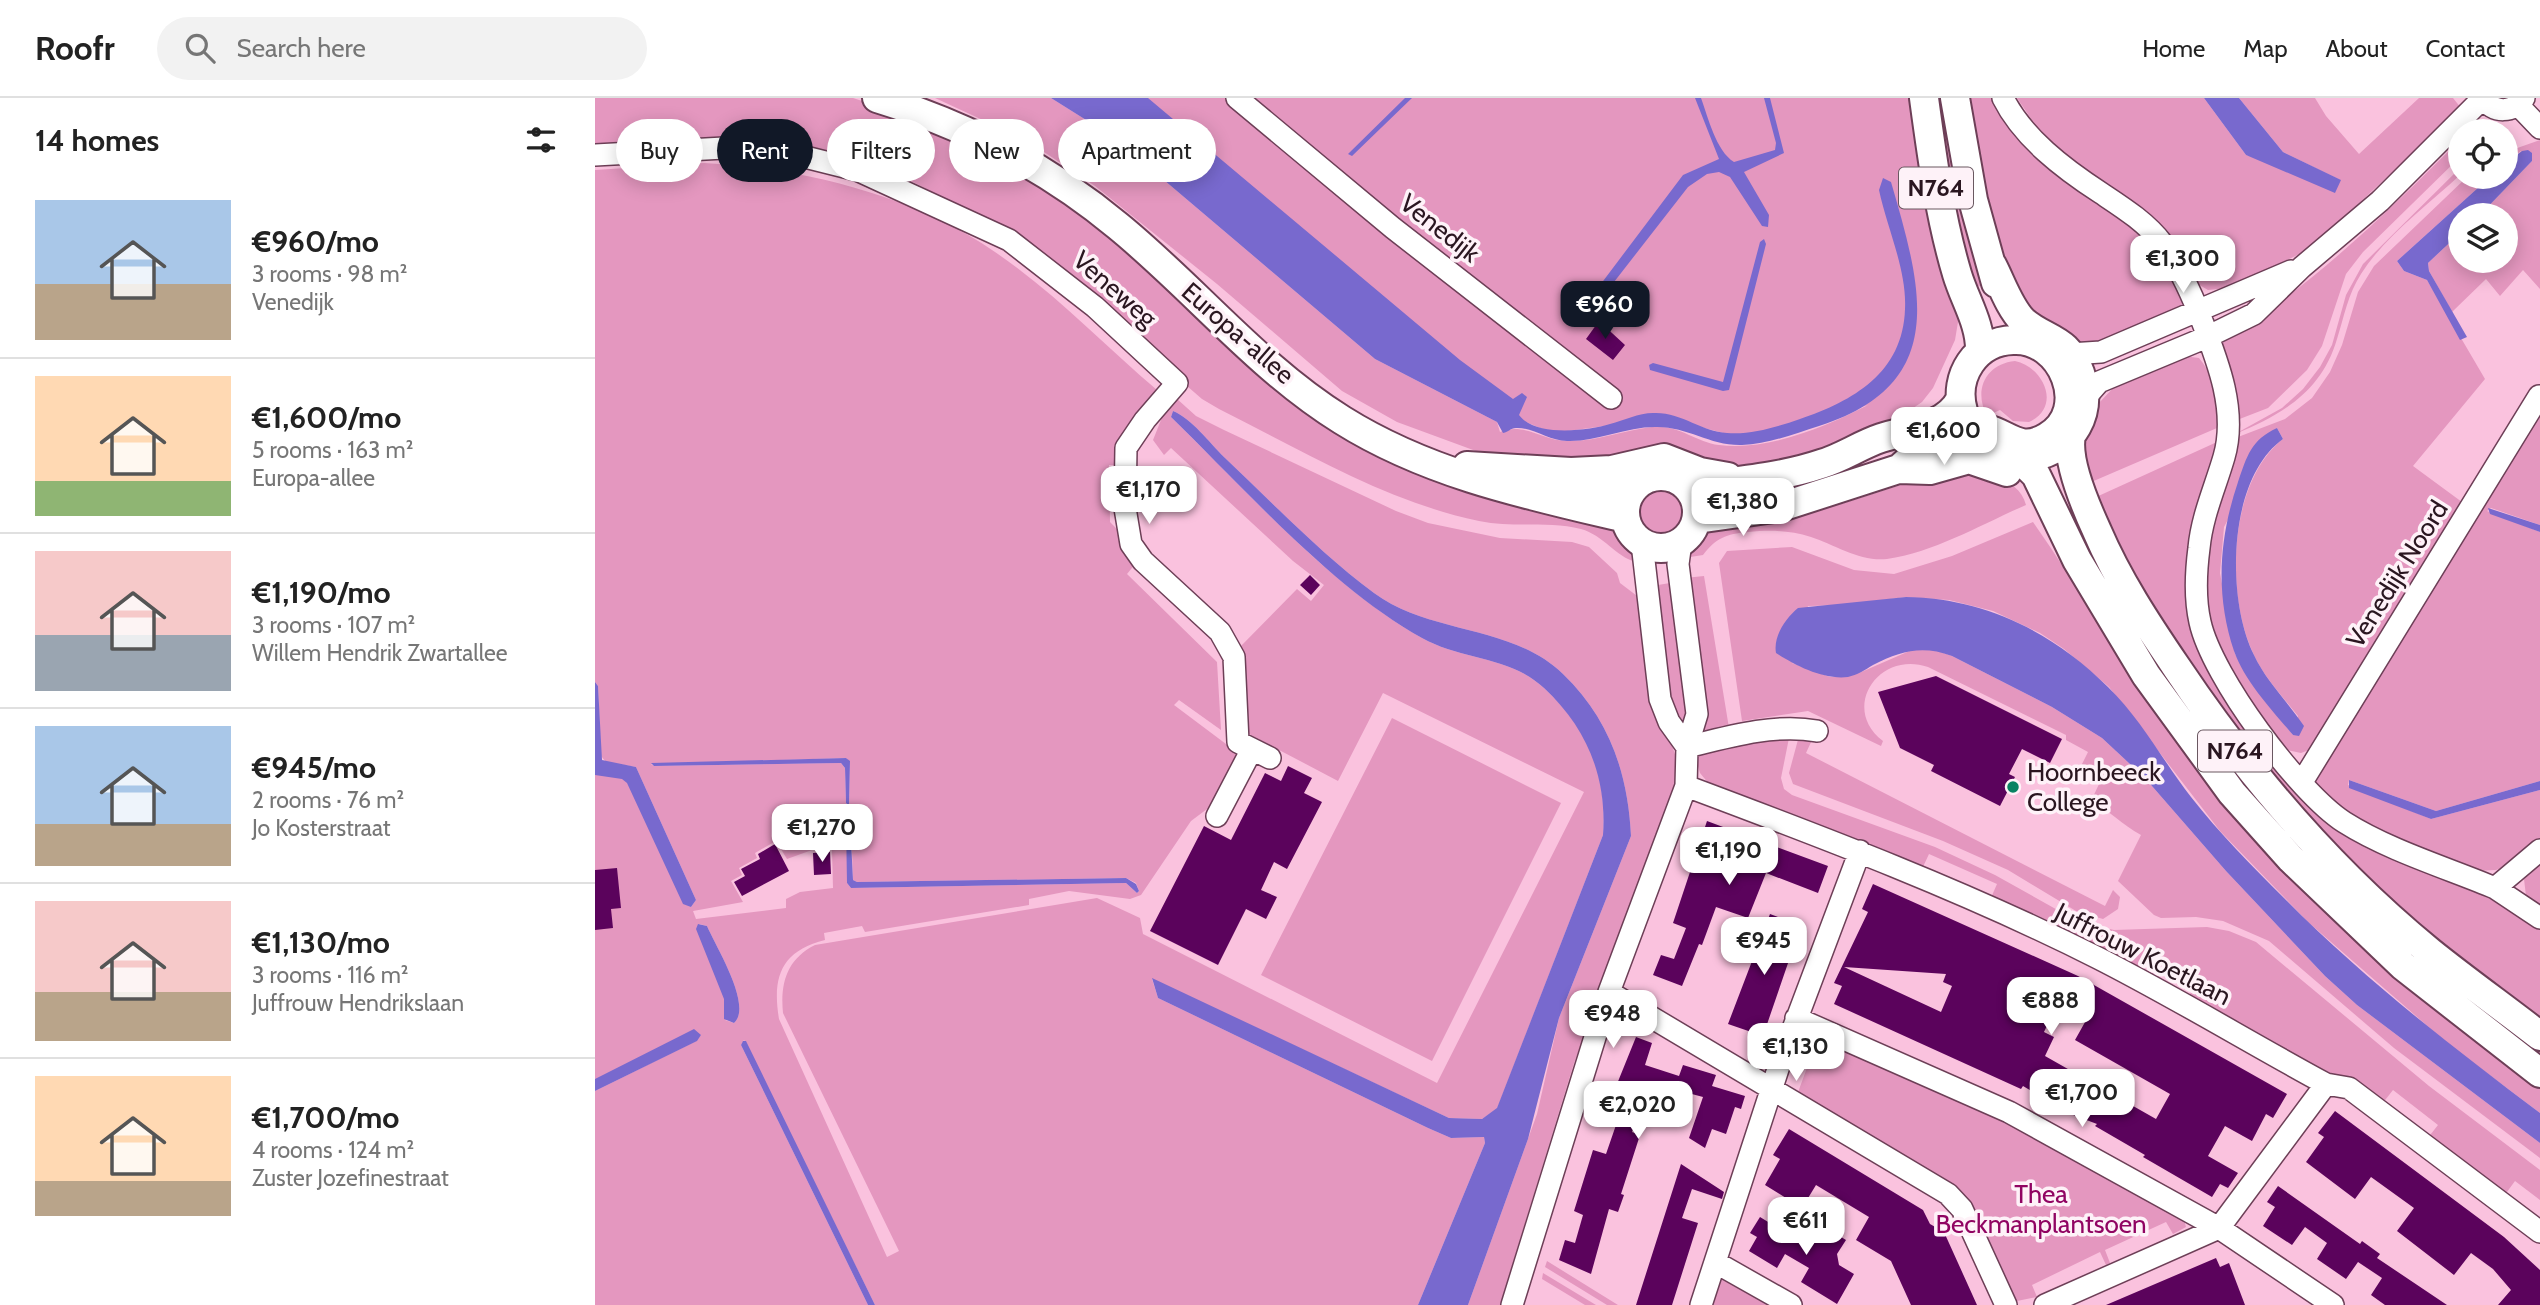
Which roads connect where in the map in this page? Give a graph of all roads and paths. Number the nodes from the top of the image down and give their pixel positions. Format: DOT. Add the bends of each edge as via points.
graph roads {
  1 [pos="877,98"];
  2 [pos="912,98"];
  3 [pos="1237,98"];
  4 [pos="1924,98"];
  5 [pos="1955,98"];
  6 [pos="2003,98"];
  7 [pos="2486,102"];
  8 [pos="2521,102"];
  9 [pos="2462,119"];
  10 [pos="2540,128"];
  11 [pos="2448,141"];
  12 [pos="595,155"];
  13 [pos="2302,267"];
  14 [pos="1958,275"];
  15 [pos="2198,312"];
  16 [pos="2033,335"];
  17 [pos="2207,337"];
  18 [pos="1980,352"];
  19 [pos="2062,355"];
  20 [pos="2539,396"];
  21 [pos="1611,398"];
  22 [pos="2084,399"];
  23 [pos="1960,400"];
  24 [pos="1978,437"];
  25 [pos="1881,438"];
  26 [pos="2060,439"];
  27 [pos="2018,457"];
  28 [pos="1467,466"];
  29 [pos="1899,469"];
  30 [pos="1741,480"];
  31 [pos="1689,488"];
  32 [pos="1632,489"];
  33 [pos="1625,518"];
  34 [pos="1697,519"];
  35 [pos="1681,542"];
  36 [pos="1642,543"];
  37 [pos="2077,560"];
  38 [pos="1817,731"];
  39 [pos="1686,747"];
  40 [pos="2302,782"];
  41 [pos="1686,786"];
  42 [pos="1217,816"];
  43 [pos="2540,850"];
  44 [pos="1860,851"];
  45 [pos="2495,888"];
  46 [pos="2540,918"];
  47 [pos="1609,992"];
  48 [pos="1796,1018"];
  49 [pos="2540,1036"];
  50 [pos="2540,1073"];
  51 [pos="2326,1084"];
  52 [pos="1772,1087"];
  53 [pos="2219,1228"];
  54 [pos="2540,1232"];
  55 [pos="1715,1262"];
  56 [pos="1512,1305"];
  57 [pos="1701,1305"];
  58 [pos="1791,1305"];
  59 [pos="2006,1305"];
  60 [pos="2045,1305"];
  61 [pos="2333,1305"];
  1 -- 33 [label="main road, Europa-allee" via="989,140 1060,183 1118,225 1274,368 1373,439 1465,477"];
  2 -- 28 [label="main road, Europa-allee" via="992,131 1064,173 1124,219 1279,358 1347,409 1411,444"];
  3 -- 21 [label="street, Venedijk" via="1404,237"];
  4 -- 14 [label="main road, N764" via="1935,184"];
  5 -- 16 [label="main road, N764" via="1973,200 1992,265"];
  6 -- 15 [label="street" via="2027,132 2067,169 2131,213 2163,243"];
  7 -- 8 [label="street" via="2504,110"];
  7 -- 9 [label="street"];
  8 -- 10 [label="street"];
  11 -- 13 [label="street"];
  12 -- 42 [label="street, Veneweg" via="724,148 809,158 857,170 1009,240 1095,307 1177,383 1126,448 1125,508 1131,544 1143,561 1220,632 1234,657 1238,742 1261,753"];
  13 -- 15 [label="street"];
  13 -- 17 [label="street" via="2254,314"];
  14 -- 18 [label="main road, N764" via="1979,331"];
  14 -- 25 [label="main road, N764" via="1965,337 1940,396 1930,409"];
  15 -- 17 [label="street"];
  15 -- 19 [label="street" via="2101,352"];
  16 -- 18 [label="main road" via="2002,341"];
  16 -- 19 [label="main road, N764" via="2056,339"];
  17 -- 22 [label="street" via="2099,382"];
  17 -- 40 [label="street" via="2229,419 2224,455 2202,522 2200,622 2228,684"];
  18 -- 23 [label="main road" via="1963,373"];
  19 -- 22 [label="main road, N764" via="2081,375"];
  19 -- 26 [label="main road, N764" via="2069,393"];
  20 -- 40 [label="street, Venedijk Noord"];
  22 -- 26 [label="main road"];
  23 -- 24 [label="main road"];
  23 -- 25 [label="main road" via="1939,420"];
  24 -- 26 [label="main road" via="1987,429 2020,443"];
  24 -- 27 [label="main road, N764"];
  24 -- 29 [label="main road" via="1974,443"];
  25 -- 30 [label="main road" via="1821,464"];
  26 -- 27 [label="main road" via="2034,458"];
  26 -- 49 [label="main road, N764" via="2067,478 2133,602 2256,778 2308,837 2394,920"];
  27 -- 37 [label="main road, N764" via="2036,475"];
  28 -- 30 [label="main road" via="1571,472 1612,470 1664,458 1700,472"];
  28 -- 32 [label="main road, Europa-allee" via="1550,486"];
  29 -- 34 [label="main road" via="1781,507"];
  29 -- 37 [label="main road" via="1930,470 1969,458 2016,475"];
  30 -- 31 [label="main road"];
  31 -- 32 [label="main road" via="1661,475"];
  31 -- 34 [label="main road" via="1698,508"];
  32 -- 33 [label="main road"];
  33 -- 36 [label="main road"];
  34 -- 35 [label="main road"];
  35 -- 36 [label="main road" via="1658,548"];
  35 -- 39 [label="street" via="1678,564 1697,714"];
  36 -- 39 [label="street" via="1660,699"];
  37 -- 50 [label="main road, N764" via="2188,736 2291,859 2403,966"];
  38 -- 39 [label="street" via="1735,735"];
  39 -- 41 [label="street"];
  40 -- 45 [label="street" via="2344,822"];
  41 -- 44 [label="street, Juffrouw Koetlaan"];
  41 -- 47 [label="street"];
  43 -- 45 [label="street"];
  44 -- 48 [label="street"];
  44 -- 51 [label="street, Juffrouw Koetlaan" via="2098,958"];
  45 -- 46 [label="street"];
  47 -- 52 [label="street"];
  47 -- 56 [label="street"];
  48 -- 52 [label="street"];
  48 -- 53 [label="street" via="2009,1112"];
  51 -- 53 [label="street"];
  51 -- 54 [label="street, Juffrouw Koetlaan" via="2349,1088"];
  52 -- 55 [label="street"];
  52 -- 59 [label="street" via="1958,1202"];
  53 -- 60 [label="street"];
  53 -- 61 [label="street"];
  55 -- 57 [label="street"];
  55 -- 58 [label="street"];
}
